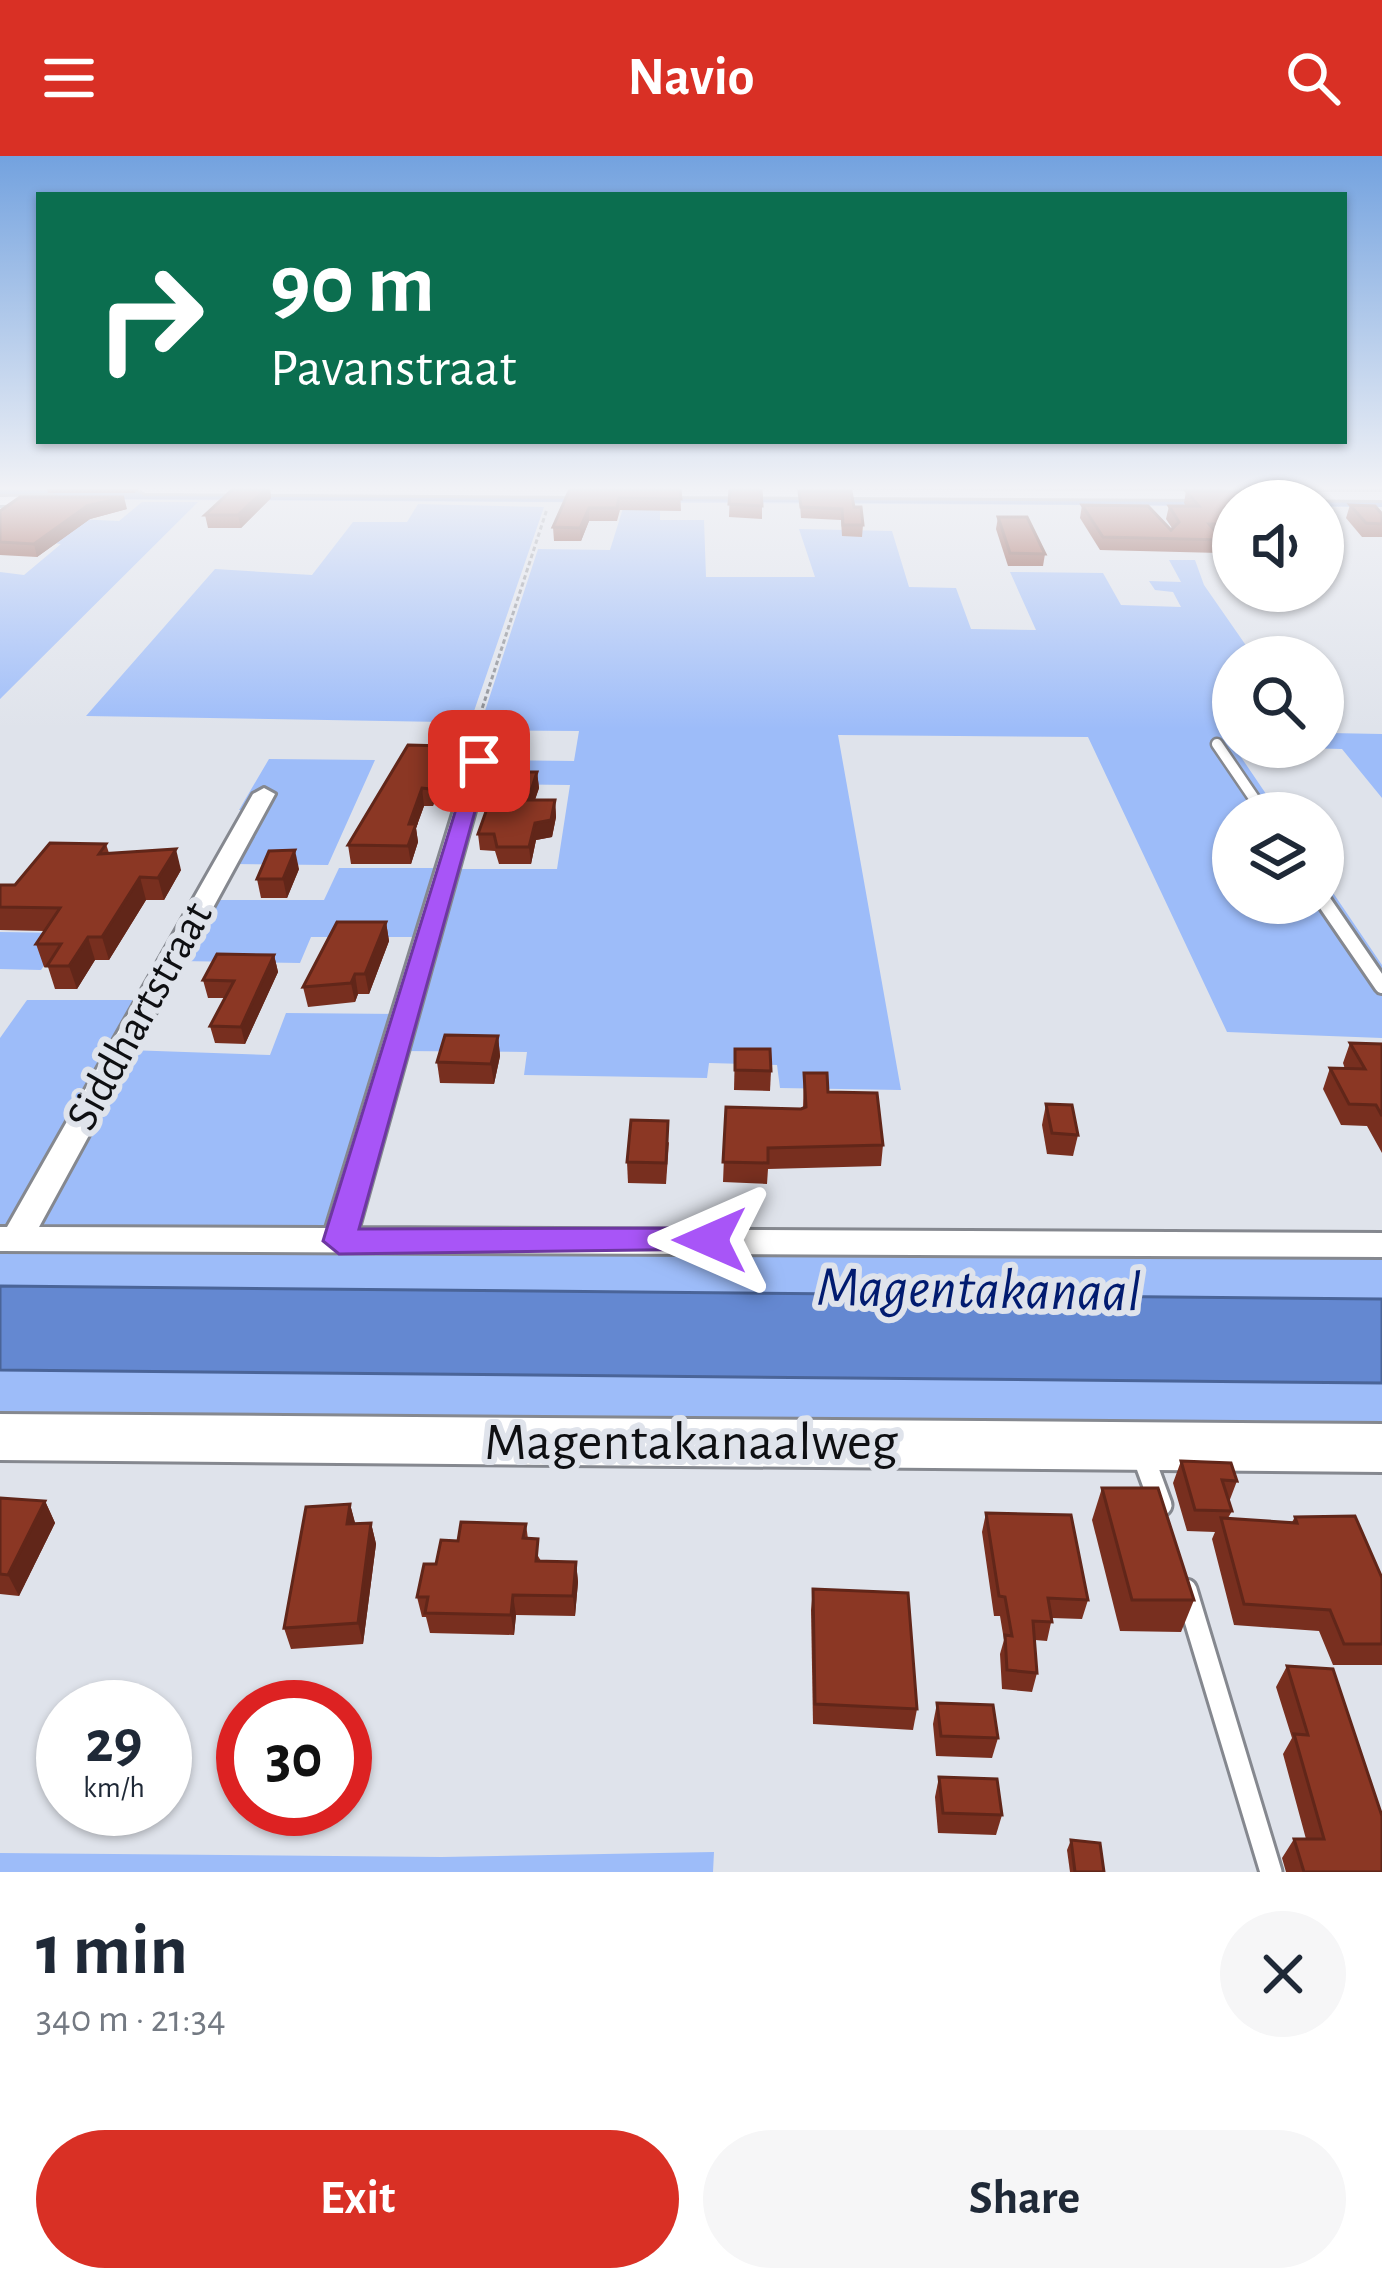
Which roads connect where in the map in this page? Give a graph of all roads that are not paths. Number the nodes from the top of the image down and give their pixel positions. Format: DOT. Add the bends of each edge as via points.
graph roads {
  1 [pos="479,761"];
  2 [pos="264,794"];
  3 [pos="1339,924"];
  4 [pos="1382,986"];
  5 [pos="8,1238"];
  6 [pos="339,1241"];
  7 [pos="1382,1245"];
  8 [pos="0,1437"];
  9 [pos="1139,1446"];
  10 [pos="1382,1448"];
  11 [pos="1169,1532"];
  12 [pos="1183,1577"];
  13 [pos="1271,1872"];
  1 -- 6 [label="street"];
  2 -- 5 [label="street, Siddhartstraat"];
  3 -- 4 [label="lane"];
  5 -- 6 [label="street"];
  6 -- 7 [label="street"];
  8 -- 9 [label="street, Magentakanaalweg"];
  9 -- 10 [label="street, Magentakanaalweg"];
  9 -- 11 [label="lane"];
  12 -- 13 [label="lane"];
}
